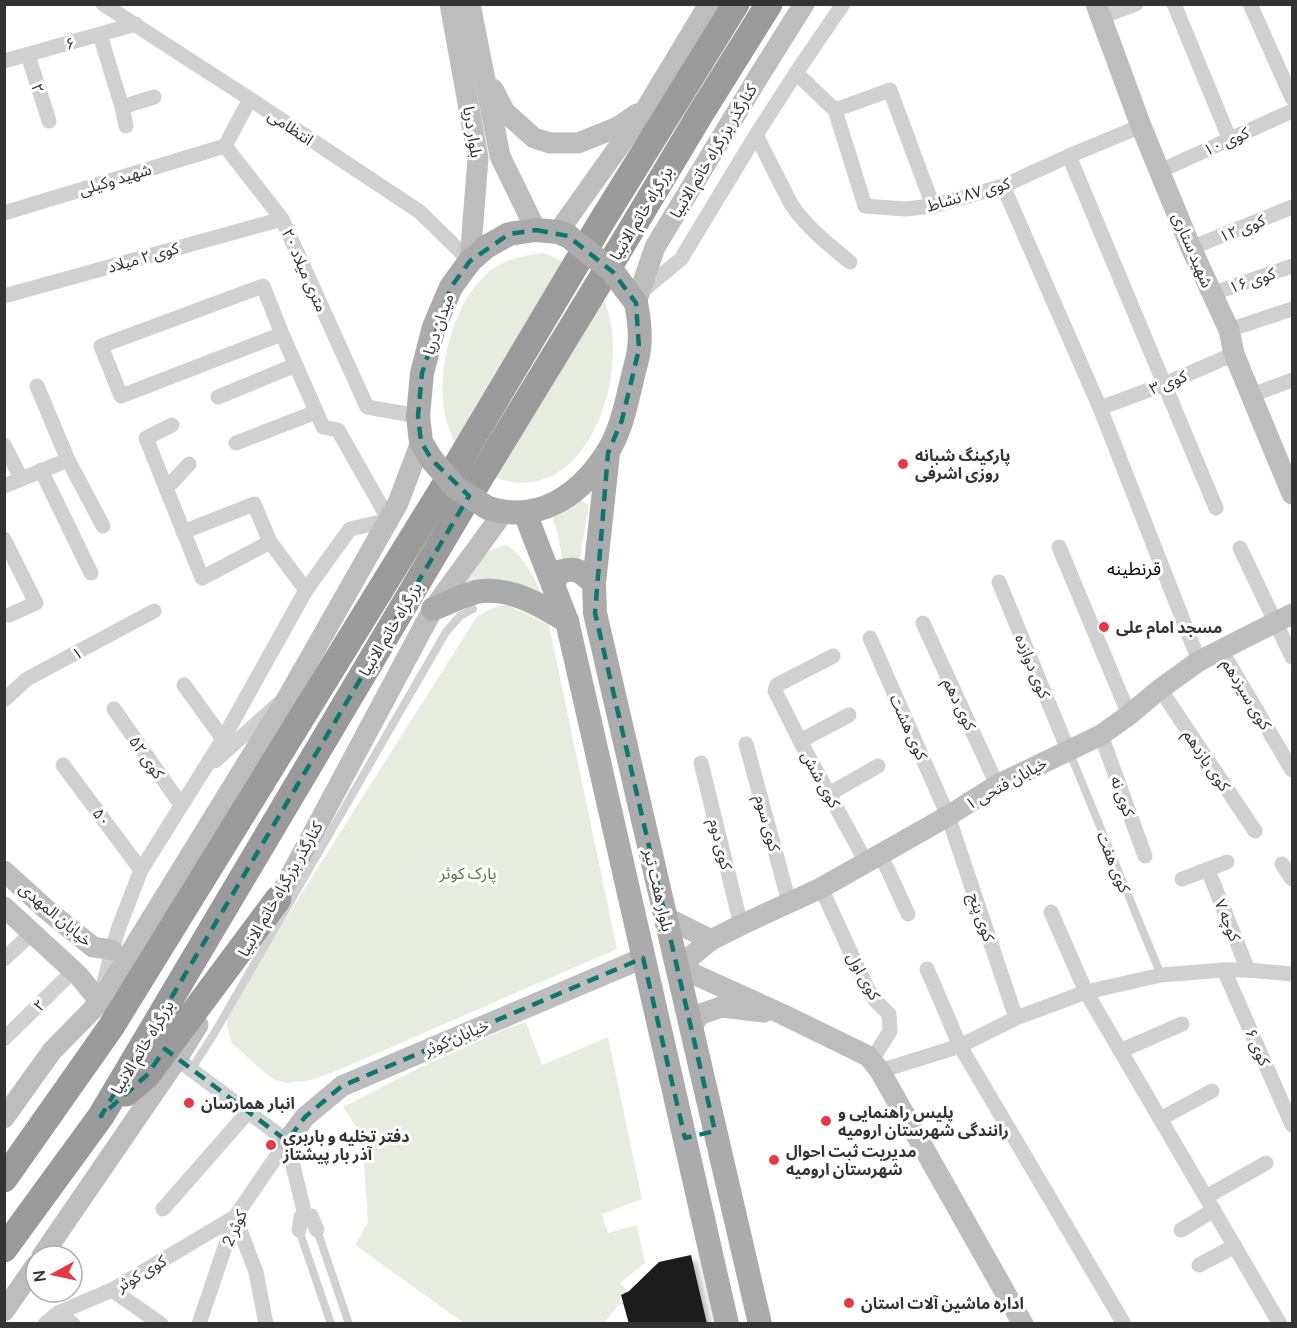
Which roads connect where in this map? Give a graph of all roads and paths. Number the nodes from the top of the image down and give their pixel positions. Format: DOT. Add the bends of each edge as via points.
graph roads {
  1 [pos="103,4"];
  2 [pos="450,4"];
  3 [pos="470,4"];
  4 [pos="709,4"];
  5 [pos="736,4"];
  6 [pos="769,4"];
  7 [pos="804,4"];
  8 [pos="843,4"];
  9 [pos="1136,4"];
  10 [pos="1174,4"];
  11 [pos="1250,4"];
  12 [pos="1098,11"];
  13 [pos="136,24"];
  14 [pos="100,35"];
  15 [pos="28,54"];
  16 [pos="4,61"];
  17 [pos="481,63"];
  18 [pos="796,73"];
  19 [pos="154,97"];
  20 [pos="1293,98"];
  21 [pos="250,99"];
  22 [pos="122,107"];
  23 [pos="647,107"];
  24 [pos="835,110"];
  25 [pos="1293,111"];
  26 [pos="49,121"];
  27 [pos="126,126"];
  28 [pos="1141,126"];
  29 [pos="756,135"];
  30 [pos="1230,140"];
  31 [pos="225,146"];
  32 [pos="1069,156"];
  33 [pos="1160,171"];
  34 [pos="1003,186"];
  35 [pos="933,206"];
  36 [pos="1293,207"];
  37 [pos="4,213"];
  38 [pos="282,219"];
  39 [pos="554,233"];
  40 [pos="1191,248"];
  41 [pos="470,261"];
  42 [pos="850,262"];
  43 [pos="1293,266"];
  44 [pos="1211,294"];
  45 [pos="4,296"];
  46 [pos="639,297"];
  47 [pos="1293,309"];
  48 [pos="1229,330"];
  49 [pos="282,333"];
  50 [pos="1234,354"];
  51 [pos="296,366"];
  52 [pos="1293,380"];
  53 [pos="1165,384"];
  54 [pos="37,386"];
  55 [pos="1252,395"];
  56 [pos="218,397"];
  57 [pos="1100,408"];
  58 [pos="316,412"];
  59 [pos="418,416"];
  60 [pos="172,425"];
  61 [pos="236,443"];
  62 [pos="4,445"];
  63 [pos="427,451"];
  64 [pos="608,453"];
  65 [pos="68,460"];
  66 [pos="189,464"];
  67 [pos="41,470"];
  68 [pos="21,478"];
  69 [pos="4,486"];
  70 [pos="166,489"];
  71 [pos="1293,494"];
  72 [pos="1216,508"];
  73 [pos="506,512"];
  74 [pos="389,520"];
  75 [pos="103,526"];
  76 [pos="183,532"];
  77 [pos="4,539"];
  78 [pos="270,542"];
  79 [pos="1059,547"];
  80 [pos="1240,548"];
  81 [pos="8,557"];
  82 [pos="91,573"];
  83 [pos="999,582"];
  84 [pos="594,583"];
  85 [pos="554,584"];
  86 [pos="306,590"];
  87 [pos="433,609"];
  88 [pos="473,609"];
  89 [pos="154,611"];
  90 [pos="9,615"];
  91 [pos="1285,618"];
  92 [pos="567,621"];
  93 [pos="923,623"];
  94 [pos="870,638"];
  95 [pos="1221,650"];
  96 [pos="833,656"];
  97 [pos="1293,657"];
  98 [pos="1200,661"];
  99 [pos="184,685"];
  100 [pos="1160,689"];
  101 [pos="289,695"];
  102 [pos="4,700"];
  103 [pos="114,709"];
  104 [pos="849,715"];
  105 [pos="1129,715"];
  106 [pos="1101,735"];
  107 [pos="223,739"];
  108 [pos="800,741"];
  109 [pos="746,744"];
  110 [pos="1068,750"];
  111 [pos="701,763"];
  112 [pos="63,765"];
  113 [pos="878,766"];
  114 [pos="1293,770"];
  115 [pos="202,773"];
  116 [pos="997,785"];
  117 [pos="829,794"];
  118 [pos="182,805"];
  119 [pos="948,816"];
  120 [pos="1255,831"];
  121 [pos="1145,856"];
  122 [pos="874,859"];
  123 [pos="1227,862"];
  124 [pos="1282,864"];
  125 [pos="141,870"];
  126 [pos="1208,870"];
  127 [pos="5,871"];
  128 [pos="1182,879"];
  129 [pos="1293,879"];
  130 [pos="821,888"];
  131 [pos="278,899"];
  132 [pos="789,902"];
  133 [pos="4,907"];
  134 [pos="1051,912"];
  135 [pos="908,914"];
  136 [pos="665,917"];
  137 [pos="741,925"];
  138 [pos="32,933"];
  139 [pos="711,940"];
  140 [pos="112,950"];
  141 [pos="643,958"];
  142 [pos="4,959"];
  143 [pos="678,967"];
  144 [pos="927,969"];
  145 [pos="1224,970"];
  146 [pos="1248,970"];
  147 [pos="73,971"];
  148 [pos="1293,974"];
  149 [pos="1161,975"];
  150 [pos="1086,992"];
  151 [pos="100,1002"];
  152 [pos="782,1014"];
  153 [pos="1016,1018"];
  154 [pos="1182,1024"];
  155 [pos="108,1031"];
  156 [pos="4,1039"];
  157 [pos="695,1046"];
  158 [pos="960,1046"];
  159 [pos="52,1051"];
  160 [pos="1120,1051"];
  161 [pos="184,1064"];
  162 [pos="874,1064"];
  163 [pos="1212,1091"];
  164 [pos="248,1112"];
  165 [pos="101,1116"];
  166 [pos="4,1118"];
  167 [pos="1160,1119"];
  168 [pos="1293,1125"];
  169 [pos="715,1131"];
  170 [pos="685,1138"];
  171 [pos="287,1141"];
  172 [pos="1266,1163"];
  173 [pos="4,1179"];
  174 [pos="1210,1203"];
  175 [pos="163,1209"];
  176 [pos="305,1215"];
  177 [pos="235,1217"];
  178 [pos="298,1230"];
  179 [pos="317,1230"];
  180 [pos="1181,1230"];
  181 [pos="51,1244"];
  182 [pos="1235,1246"];
  183 [pos="4,1249"];
  184 [pos="1199,1265"];
  185 [pos="24,1282"];
  186 [pos="112,1290"];
  187 [pos="4,1311"];
  188 [pos="58,1313"];
  189 [pos="45,1323"];
  190 [pos="73,1323"];
  191 [pos="161,1323"];
  192 [pos="199,1323"];
  193 [pos="266,1323"];
  194 [pos="331,1323"];
  195 [pos="349,1323"];
  196 [pos="726,1323"];
  197 [pos="760,1323"];
  198 [pos="1023,1323"];
  199 [pos="1124,1323"];
  200 [pos="1280,1323"];
  1 -- 13 [label="street, انتظامی"];
  2 -- 41 [label="main road, بلوار دریا" via="478,158"];
  3 -- 17 [label="main road, بلوار دریا"];
  4 -- 23 [label="main road"];
  5 -- 155 [label="highway, بزرگراه خاتم الانبیا"];
  6 -- 165 [label="highway, بزرگراه خاتم الانبیا" via="458,514"];
  7 -- 46 [label="main road, کنارگذر بزرگراه خاتم الانبیا" via="655,248"];
  8 -- 18 [label="street"];
  9 -- 12 [label="street"];
  10 -- 30 [label="street"];
  11 -- 20 [label="street"];
  12 -- 28 [label="main road, شهید ستاری"];
  13 -- 14 [label="street, ۶"];
  13 -- 21 [label="street, انتظامی"];
  14 -- 15 [label="street, ۶"];
  14 -- 22 [label="street"];
  15 -- 16 [label="street, ۶"];
  15 -- 26 [label="street, ۲"];
  17 -- 23 [label="main road" via="505,112 534,138 550,143 578,143 618,127"];
  17 -- 39 [label="main road, بلوار دریا" via="500,156"];
  18 -- 24 [label="street, کوی ۸۷ نشاط"];
  18 -- 29 [label="street"];
  19 -- 22 [label="street"];
  21 -- 31 [label="street"];
  21 -- 41 [label="street, انتظامی" via="420,212"];
  22 -- 27 [label="street"];
  23 -- 39 [label="main road"];
  24 -- 35 [label="street, کوی ۸۷ نشاط" via="865,206"];
  24 -- 35 [label="street" via="890,90"];
  25 -- 30 [label="street, کوی ۱۰"];
  28 -- 32 [label="street, کوی ۸۷ نشاط"];
  28 -- 33 [label="main road, شهید ستاری"];
  29 -- 42 [label="street" via="797,213"];
  29 -- 46 [label="street" via="681,259"];
  30 -- 33 [label="street, کوی ۱۰"];
  31 -- 37 [label="street, شهید وکیلی"];
  31 -- 38 [label="street, ۲۰ متری میلاد"];
  32 -- 34 [label="street, کوی ۸۷ نشاط"];
  32 -- 53 [label="street"];
  33 -- 40 [label="main road, شهید ستاری"];
  34 -- 35 [label="street, کوی ۸۷ نشاط"];
  34 -- 57 [label="street"];
  36 -- 40 [label="street, کوی ۱۲"];
  38 -- 45 [label="street, کوی ۲ میلاد"];
  38 -- 59 [label="street, ۲۰ متری میلاد" via="367,407"];
  39 -- 41 [label="main road, میدان دریا" via="509,234"];
  39 -- 46 [label="main road, bridge" via="613,272"];
  40 -- 44 [label="main road, شهید ستاری"];
  41 -- 59 [label="main road, میدان دریا" via="451,287 434,327 422,373"];
  43 -- 44 [label="street, کوی ۱۶"];
  44 -- 48 [label="main road, شهید ستاری"];
  46 -- 64 [label="main road" via="639,349 622,420"];
  47 -- 48 [label="street"];
  48 -- 50 [label="main road, شهید ستاری"];
  49 -- 49 [label="street" via="263,286 101,346 121,396"];
  49 -- 51 [label="street"];
  50 -- 53 [label="street, کوی ۳"];
  50 -- 55 [label="main road, شهید ستاری"];
  51 -- 56 [label="street"];
  51 -- 58 [label="street"];
  52 -- 55 [label="street"];
  53 -- 57 [label="street, کوی ۳"];
  53 -- 72 [label="street"];
  54 -- 65 [label="street"];
  55 -- 71 [label="main road, شهید ستاری"];
  57 -- 98 [label="street"];
  58 -- 61 [label="street"];
  58 -- 74 [label="street" via="322,427 338,430"];
  59 -- 63 [label="main road, میدان دریا"];
  60 -- 70 [label="street" via="146,438"];
  62 -- 68 [label="street"];
  63 -- 73 [label="main road, bridge" via="456,488"];
  63 -- 74 [label="main road"];
  64 -- 73 [label="main road" via="567,496 542,510"];
  64 -- 84 [label="main road, بلوار هفت تیر"];
  65 -- 67 [label="street"];
  65 -- 75 [label="street"];
  66 -- 70 [label="street"];
  67 -- 68 [label="street"];
  67 -- 82 [label="street"];
  68 -- 69 [label="street"];
  70 -- 76 [label="street"];
  73 -- 85 [label="main road, بلوار هفت تیر"];
  73 -- 87 [label="main road, کنارگذر بزرگراه خاتم الانبیا"];
  74 -- 86 [label="street" via="350,529"];
  74 -- 101 [label="main road"];
  76 -- 78 [label="street" via="254,504"];
  76 -- 78 [label="street" via="202,578"];
  77 -- 81 [label="street"];
  78 -- 86 [label="street"];
  79 -- 105 [label="street"];
  80 -- 91 [label="street"];
  81 -- 90 [label="street" via="36,603"];
  83 -- 110 [label="street, کوی دوازده"];
  84 -- 85 [label="main road" via="580,571 569,568 558,572"];
  84 -- 136 [label="main road, بلوار هفت تیر" via="595,613"];
  85 -- 92 [label="main road, بلوار هفت تیر"];
  86 -- 107 [label="street"];
  87 -- 92 [label="main road" via="466,595 501,592 542,606"];
  87 -- 131 [label="main road, کنارگذر بزرگراه خاتم الانبیا"];
  88 -- 161 [label="lane" via="460,616 446,632 215,1032"];
  89 -- 102 [label="street, ۱" via="27,679"];
  91 -- 95 [label="main road, خیابان فتحی ۱"];
  91 -- 97 [label="street"];
  92 -- 141 [label="main road, بلوار هفت تیر"];
  93 -- 116 [label="street, کوی دهم"];
  94 -- 119 [label="street, کوی هشت"];
  95 -- 98 [label="main road, خیابان فتحی ۱"];
  95 -- 114 [label="street, کوی سیزدهم"];
  96 -- 108 [label="street, کوی شش" via="777,685 776,695"];
  98 -- 100 [label="main road, خیابان فتحی ۱"];
  99 -- 107 [label="street"];
  100 -- 105 [label="main road, خیابان فتحی ۱"];
  100 -- 120 [label="street, کوی یازدهم"];
  101 -- 115 [label="street"];
  101 -- 151 [label="main road"];
  103 -- 118 [label="street, کوی ۵۲"];
  104 -- 108 [label="street"];
  105 -- 106 [label="main road, خیابان فتحی ۱"];
  106 -- 110 [label="main road, خیابان فتحی ۱"];
  106 -- 121 [label="street, کوی نه"];
  107 -- 115 [label="street"];
  108 -- 117 [label="street, کوی شش"];
  109 -- 132 [label="street, کوی سوم"];
  110 -- 116 [label="main road, خیابان فتحی ۱"];
  110 -- 149 [label="lane, کوی هفت"];
  111 -- 137 [label="street, کوی دوم"];
  112 -- 125 [label="street, ۵۰"];
  113 -- 117 [label="street"];
  115 -- 118 [label="street"];
  116 -- 119 [label="main road, خیابان فتحی ۱"];
  117 -- 122 [label="street, کوی شش"];
  118 -- 125 [label="street"];
  119 -- 122 [label="main road, خیابان فتحی ۱"];
  119 -- 153 [label="street, کوی پنج"];
  122 -- 130 [label="main road, خیابان فتحی ۱"];
  122 -- 135 [label="street"];
  123 -- 126 [label="street"];
  124 -- 129 [label="street"];
  125 -- 140 [label="street"];
  126 -- 128 [label="street"];
  126 -- 146 [label="street, کوچه ۷"];
  127 -- 140 [label="main road, خیابان المهدی" via="93,947"];
  130 -- 132 [label="main road, خیابان فتحی ۱"];
  130 -- 162 [label="street, کوی اول" via="867,988 889,1014 890,1031"];
  131 -- 161 [label="main road, کنارگذر بزرگراه خاتم الانبیا"];
  131 -- 165 [label="highway" via="147,1075"];
  132 -- 137 [label="main road, خیابان فتحی ۱"];
  133 -- 138 [label="main road, خیابان المهدی"];
  134 -- 150 [label="street"];
  136 -- 139 [label="main road"];
  136 -- 143 [label="main road, بلوار هفت تیر"];
  137 -- 139 [label="main road, خیابان فتحی ۱"];
  138 -- 142 [label="street"];
  138 -- 147 [label="main road, خیابان المهدی"];
  139 -- 143 [label="main road, خیابان فتحی ۱"];
  140 -- 151 [label="street"];
  141 -- 170 [label="main road, بلوار هفت تیر"];
  141 -- 171 [label="main road, خیابان کوثر" via="342,1086 305,1117"];
  143 -- 152 [label="main road"];
  143 -- 157 [label="main road, بلوار هفت تیر"];
  144 -- 158 [label="street"];
  145 -- 146 [label="street"];
  145 -- 149 [label="street"];
  145 -- 168 [label="street, کوی ۶"];
  146 -- 148 [label="street"];
  147 -- 151 [label="main road, خیابان المهدی"];
  147 -- 156 [label="street, ۲"];
  149 -- 150 [label="street"];
  150 -- 153 [label="street"];
  150 -- 160 [label="street"];
  151 -- 155 [label="highway"];
  151 -- 159 [label="main road"];
  152 -- 157 [label="main road" via="721,1007 701,1014 693,1024"];
  152 -- 162 [label="main road"];
  153 -- 158 [label="street"];
  154 -- 160 [label="street"];
  155 -- 159 [label="main road"];
  155 -- 173 [label="highway, بزرگراه خاتم الانبیا"];
  157 -- 169 [label="main road, بلوار هفت تیر"];
  158 -- 162 [label="street"];
  158 -- 199 [label="street"];
  159 -- 166 [label="main road"];
  160 -- 167 [label="street"];
  161 -- 164 [label="street"];
  161 -- 181 [label="main road, کنارگذر بزرگراه خاتم الانبیا"];
  162 -- 198 [label="main road"];
  163 -- 167 [label="street"];
  164 -- 171 [label="street"];
  164 -- 175 [label="street"];
  165 -- 183 [label="highway, بزرگراه خاتم الانبیا"];
  167 -- 174 [label="street"];
  169 -- 170 [label="main road"];
  169 -- 197 [label="main road, بلوار هفت تیر"];
  170 -- 196 [label="main road, بلوار هفت تیر"];
  171 -- 176 [label="street"];
  171 -- 177 [label="street, کوثر 2"];
  172 -- 174 [label="street"];
  174 -- 180 [label="street"];
  174 -- 182 [label="street"];
  176 -- 178 [label="street"];
  176 -- 179 [label="street" via="311,1216"];
  177 -- 186 [label="street, کوی کوثر"];
  177 -- 192 [label="street, کوثر 2"];
  177 -- 193 [label="street" via="256,1272"];
  178 -- 194 [label="lane"];
  179 -- 195 [label="lane"];
  182 -- 184 [label="street"];
  182 -- 200 [label="street"];
  185 -- 187 [label="main road"];
  186 -- 188 [label="street, کوی کوثر"];
  186 -- 191 [label="street"];
  188 -- 189 [label="street, کوی کوثر"];
  188 -- 190 [label="street"];
}
